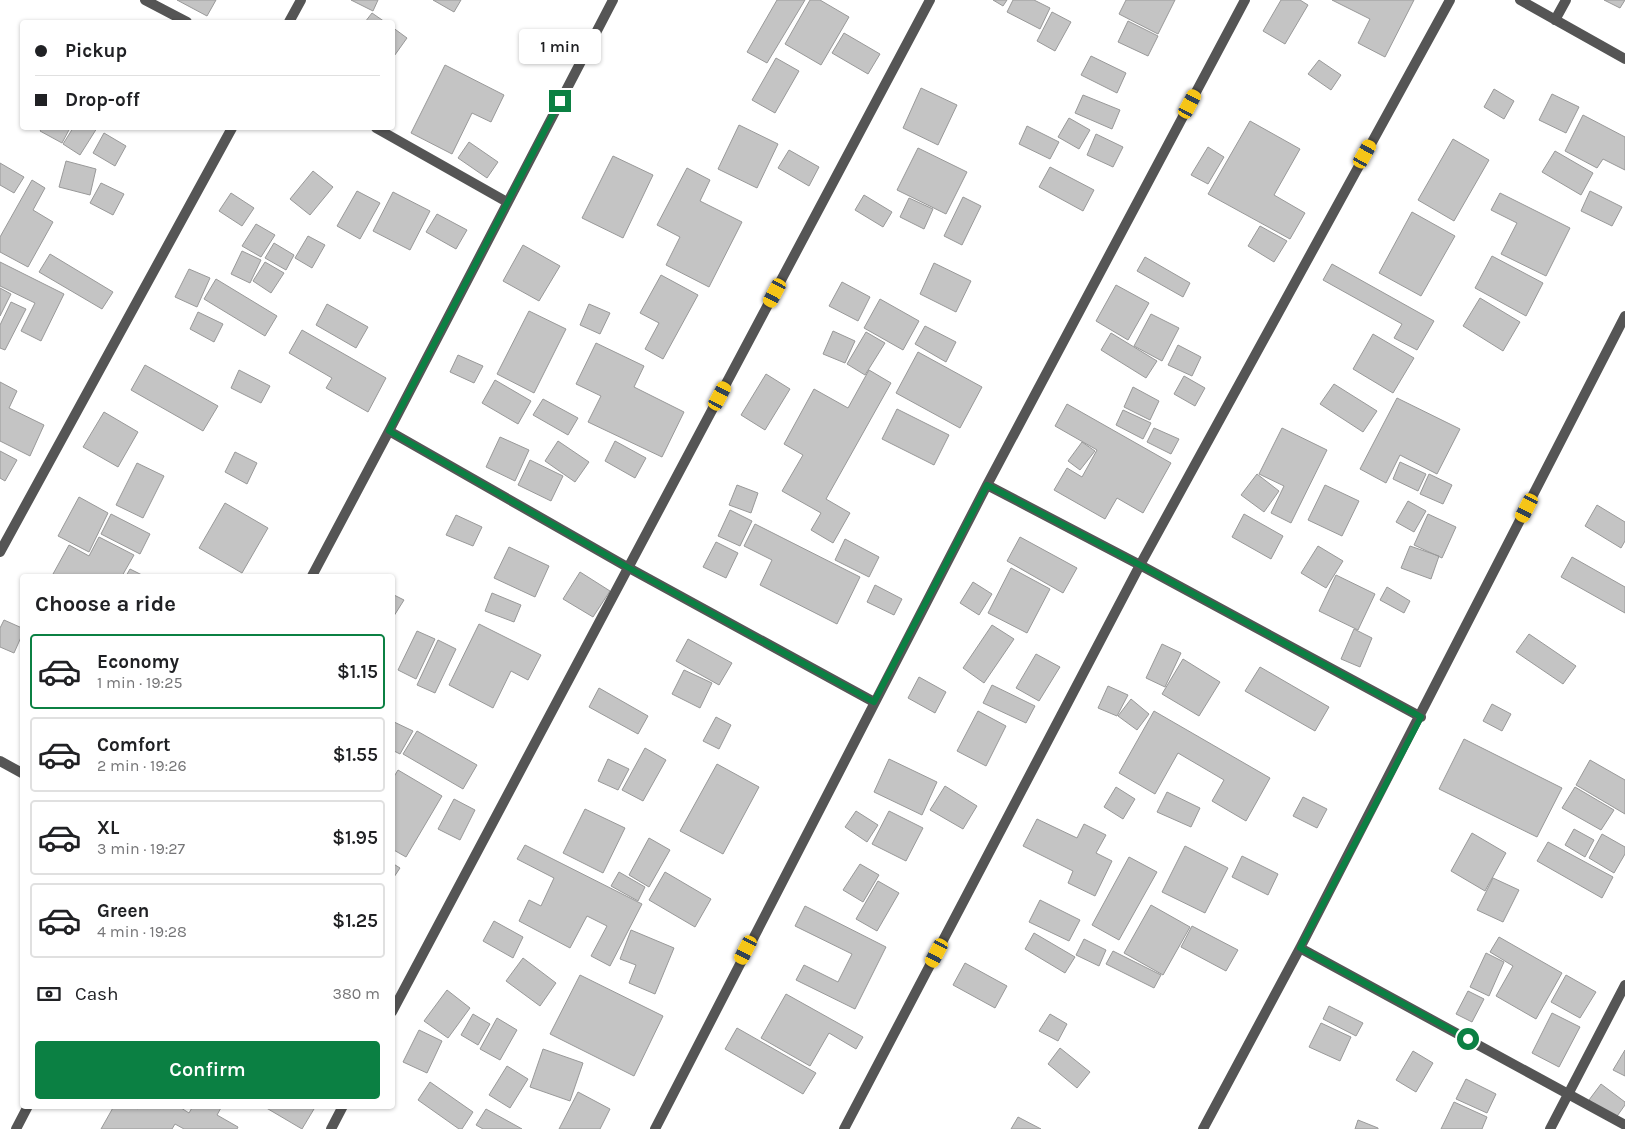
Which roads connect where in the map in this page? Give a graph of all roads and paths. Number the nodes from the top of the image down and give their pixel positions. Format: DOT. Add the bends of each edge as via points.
graph roads {
  1 [pos="145,0"];
  2 [pos="301,0"];
  3 [pos="613,0"];
  4 [pos="930,0"];
  5 [pos="1245,0"];
  6 [pos="1450,0"];
  7 [pos="1520,0"];
  8 [pos="1566,0"];
  9 [pos="183,20"];
  10 [pos="290,20"];
  11 [pos="1555,20"];
  12 [pos="1625,58"];
  13 [pos="231,130"];
  14 [pos="380,130"];
  15 [pos="507,202"];
  16 [pos="1625,316"];
  17 [pos="389,431"];
  18 [pos="987,485"];
  19 [pos="0,552"];
  20 [pos="1140,565"];
  21 [pos="629,568"];
  22 [pos="313,574"];
  23 [pos="874,702"];
  24 [pos="1421,717"];
  25 [pos="0,760"];
  26 [pos="20,772"];
  27 [pos="1300,948"];
  28 [pos="1625,985"];
  29 [pos="395,1006"];
  30 [pos="1568,1094"];
  31 [pos="26,1109"];
  32 [pos="341,1109"];
  33 [pos="1625,1125"];
  34 [pos="16,1129"];
  35 [pos="330,1129"];
  36 [pos="656,1129"];
  37 [pos="844,1129"];
  38 [pos="1203,1129"];
  39 [pos="1550,1129"];
  1 -- 9 [label="street"];
  2 -- 10 [label="street"];
  3 -- 15 [label="street"];
  4 -- 21 [label="street"];
  5 -- 18 [label="street"];
  6 -- 20 [label="street"];
  7 -- 11 [label="street"];
  8 -- 11 [label="street"];
  11 -- 12 [label="street"];
  13 -- 19 [label="street"];
  14 -- 15 [label="street"];
  15 -- 17 [label="street"];
  16 -- 24 [label="street"];
  17 -- 21 [label="street"];
  17 -- 22 [label="street"];
  18 -- 20 [label="street"];
  18 -- 23 [label="street"];
  20 -- 24 [label="street"];
  20 -- 37 [label="street"];
  21 -- 23 [label="street"];
  21 -- 29 [label="street"];
  23 -- 36 [label="street"];
  24 -- 27 [label="street"];
  25 -- 26 [label="street"];
  27 -- 30 [label="street"];
  27 -- 38 [label="street"];
  28 -- 30 [label="street"];
  30 -- 33 [label="street"];
  30 -- 39 [label="street"];
  31 -- 34 [label="street"];
  32 -- 35 [label="street"];
}
